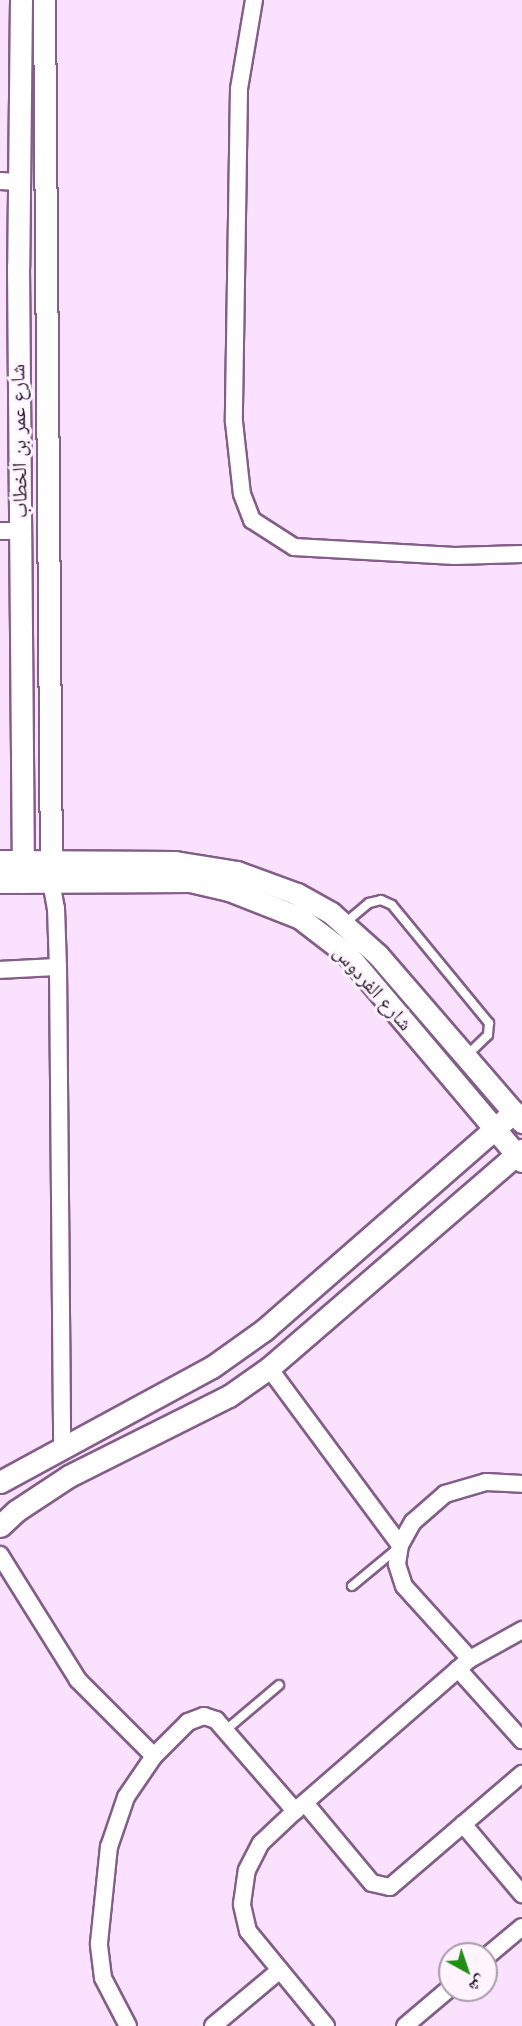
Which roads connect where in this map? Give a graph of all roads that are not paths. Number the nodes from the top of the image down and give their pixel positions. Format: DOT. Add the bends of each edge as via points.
graph roads {
  1 [pos="21,0"];
  2 [pos="45,0"];
  3 [pos="254,0"];
  4 [pos="9,182"];
  5 [pos="45,345"];
  6 [pos="18,346"];
  7 [pos="10,531"];
  8 [pos="522,554"];
  9 [pos="0,861"];
  10 [pos="23,871"];
  11 [pos="50,871"];
  12 [pos="0,882"];
  13 [pos="344,924"];
  14 [pos="58,967"];
  15 [pos="0,970"];
  16 [pos="466,1055"];
  17 [pos="486,1080"];
  18 [pos="468,1096"];
  19 [pos="518,1117"];
  20 [pos="495,1129"];
  21 [pos="520,1155"];
  22 [pos="448,1170"];
  23 [pos="470,1195"];
  24 [pos="269,1368"];
  25 [pos="62,1450"];
  26 [pos="0,1482"];
  27 [pos="522,1484"];
  28 [pos="0,1526"];
  29 [pos="400,1545"];
  30 [pos="0,1555"];
  31 [pos="352,1586"];
  32 [pos="522,1630"];
  33 [pos="464,1664"];
  34 [pos="279,1685"];
  35 [pos="227,1729"];
  36 [pos="522,1740"];
  37 [pos="154,1756"];
  38 [pos="522,1774"];
  39 [pos="300,1807"];
  40 [pos="463,1824"];
  41 [pos="522,1894"];
  42 [pos="522,1927"];
  43 [pos="498,1947"];
  44 [pos="280,1970"];
  45 [pos="438,1998"];
  46 [pos="128,2026"];
  47 [pos="213,2026"];
  48 [pos="326,2026"];
  49 [pos="405,2026"];
  1 -- 4 [label="street, شارع عمر بن الخطاب"];
  2 -- 5 [label="street, شارع عمر بن الخطاب"];
  3 -- 8 [label="street" via="239,88 234,422 242,494 252,520 294,547 455,556"];
  4 -- 6 [label="street, شارع عمر بن الخطاب"];
  5 -- 6 [label="street"];
  5 -- 11 [label="street, شارع عمر بن الخطاب"];
  6 -- 7 [label="street, شارع عمر بن الخطاب"];
  7 -- 10 [label="street, شارع عمر بن الخطاب"];
  9 -- 10 [label="street, شارع الفردوس"];
  10 -- 11 [label="street, شارع الفردوس"];
  10 -- 12 [label="street, شارع الفردوس"];
  11 -- 13 [label="street, شارع الفردوس" via="174,862 237,872 297,894"];
  11 -- 14 [label="street"];
  11 -- 18 [label="street, شارع الفردوس" via="190,881 230,890 300,918 347,954"];
  13 -- 16 [label="street, شارع الفردوس" via="378,955"];
  13 -- 16 [label="lane" via="369,903 381,900 392,904 489,1023 488,1035"];
  14 -- 15 [label="street"];
  14 -- 25 [label="street"];
  16 -- 17 [label="street, شارع الفردوس"];
  17 -- 18 [label="street"];
  17 -- 19 [label="street, شارع الفردوس"];
  18 -- 20 [label="street, شارع الفردوس"];
  19 -- 20 [label="street"];
  20 -- 21 [label="street, شارع الفردوس"];
  20 -- 22 [label="street"];
  21 -- 23 [label="street"];
  22 -- 23 [label="street" via="463,1179"];
  22 -- 25 [label="street" via="264,1330 212,1367"];
  23 -- 24 [label="street"];
  24 -- 28 [label="street" via="229,1396 69,1476"];
  24 -- 29 [label="street"];
  25 -- 26 [label="street"];
  27 -- 29 [label="street" via="486,1482 445,1494 413,1522"];
  29 -- 31 [label="lane"];
  29 -- 33 [label="street" via="397,1564 404,1586"];
  30 -- 37 [label="street" via="78,1680"];
  32 -- 33 [label="street"];
  33 -- 36 [label="street"];
  33 -- 39 [label="street"];
  34 -- 35 [label="lane"];
  35 -- 37 [label="street" via="204,1716 188,1722"];
  35 -- 39 [label="street"];
  37 -- 46 [label="street" via="126,1797 109,1847 99,1943 103,1978"];
  38 -- 40 [label="street"];
  39 -- 40 [label="street" via="379,1887 390,1887"];
  39 -- 44 [label="street" via="261,1843 247,1870 242,1904 248,1931"];
  40 -- 41 [label="street"];
  42 -- 43 [label="street"];
  44 -- 47 [label="street"];
  44 -- 48 [label="street"];
  45 -- 49 [label="street"];
}
